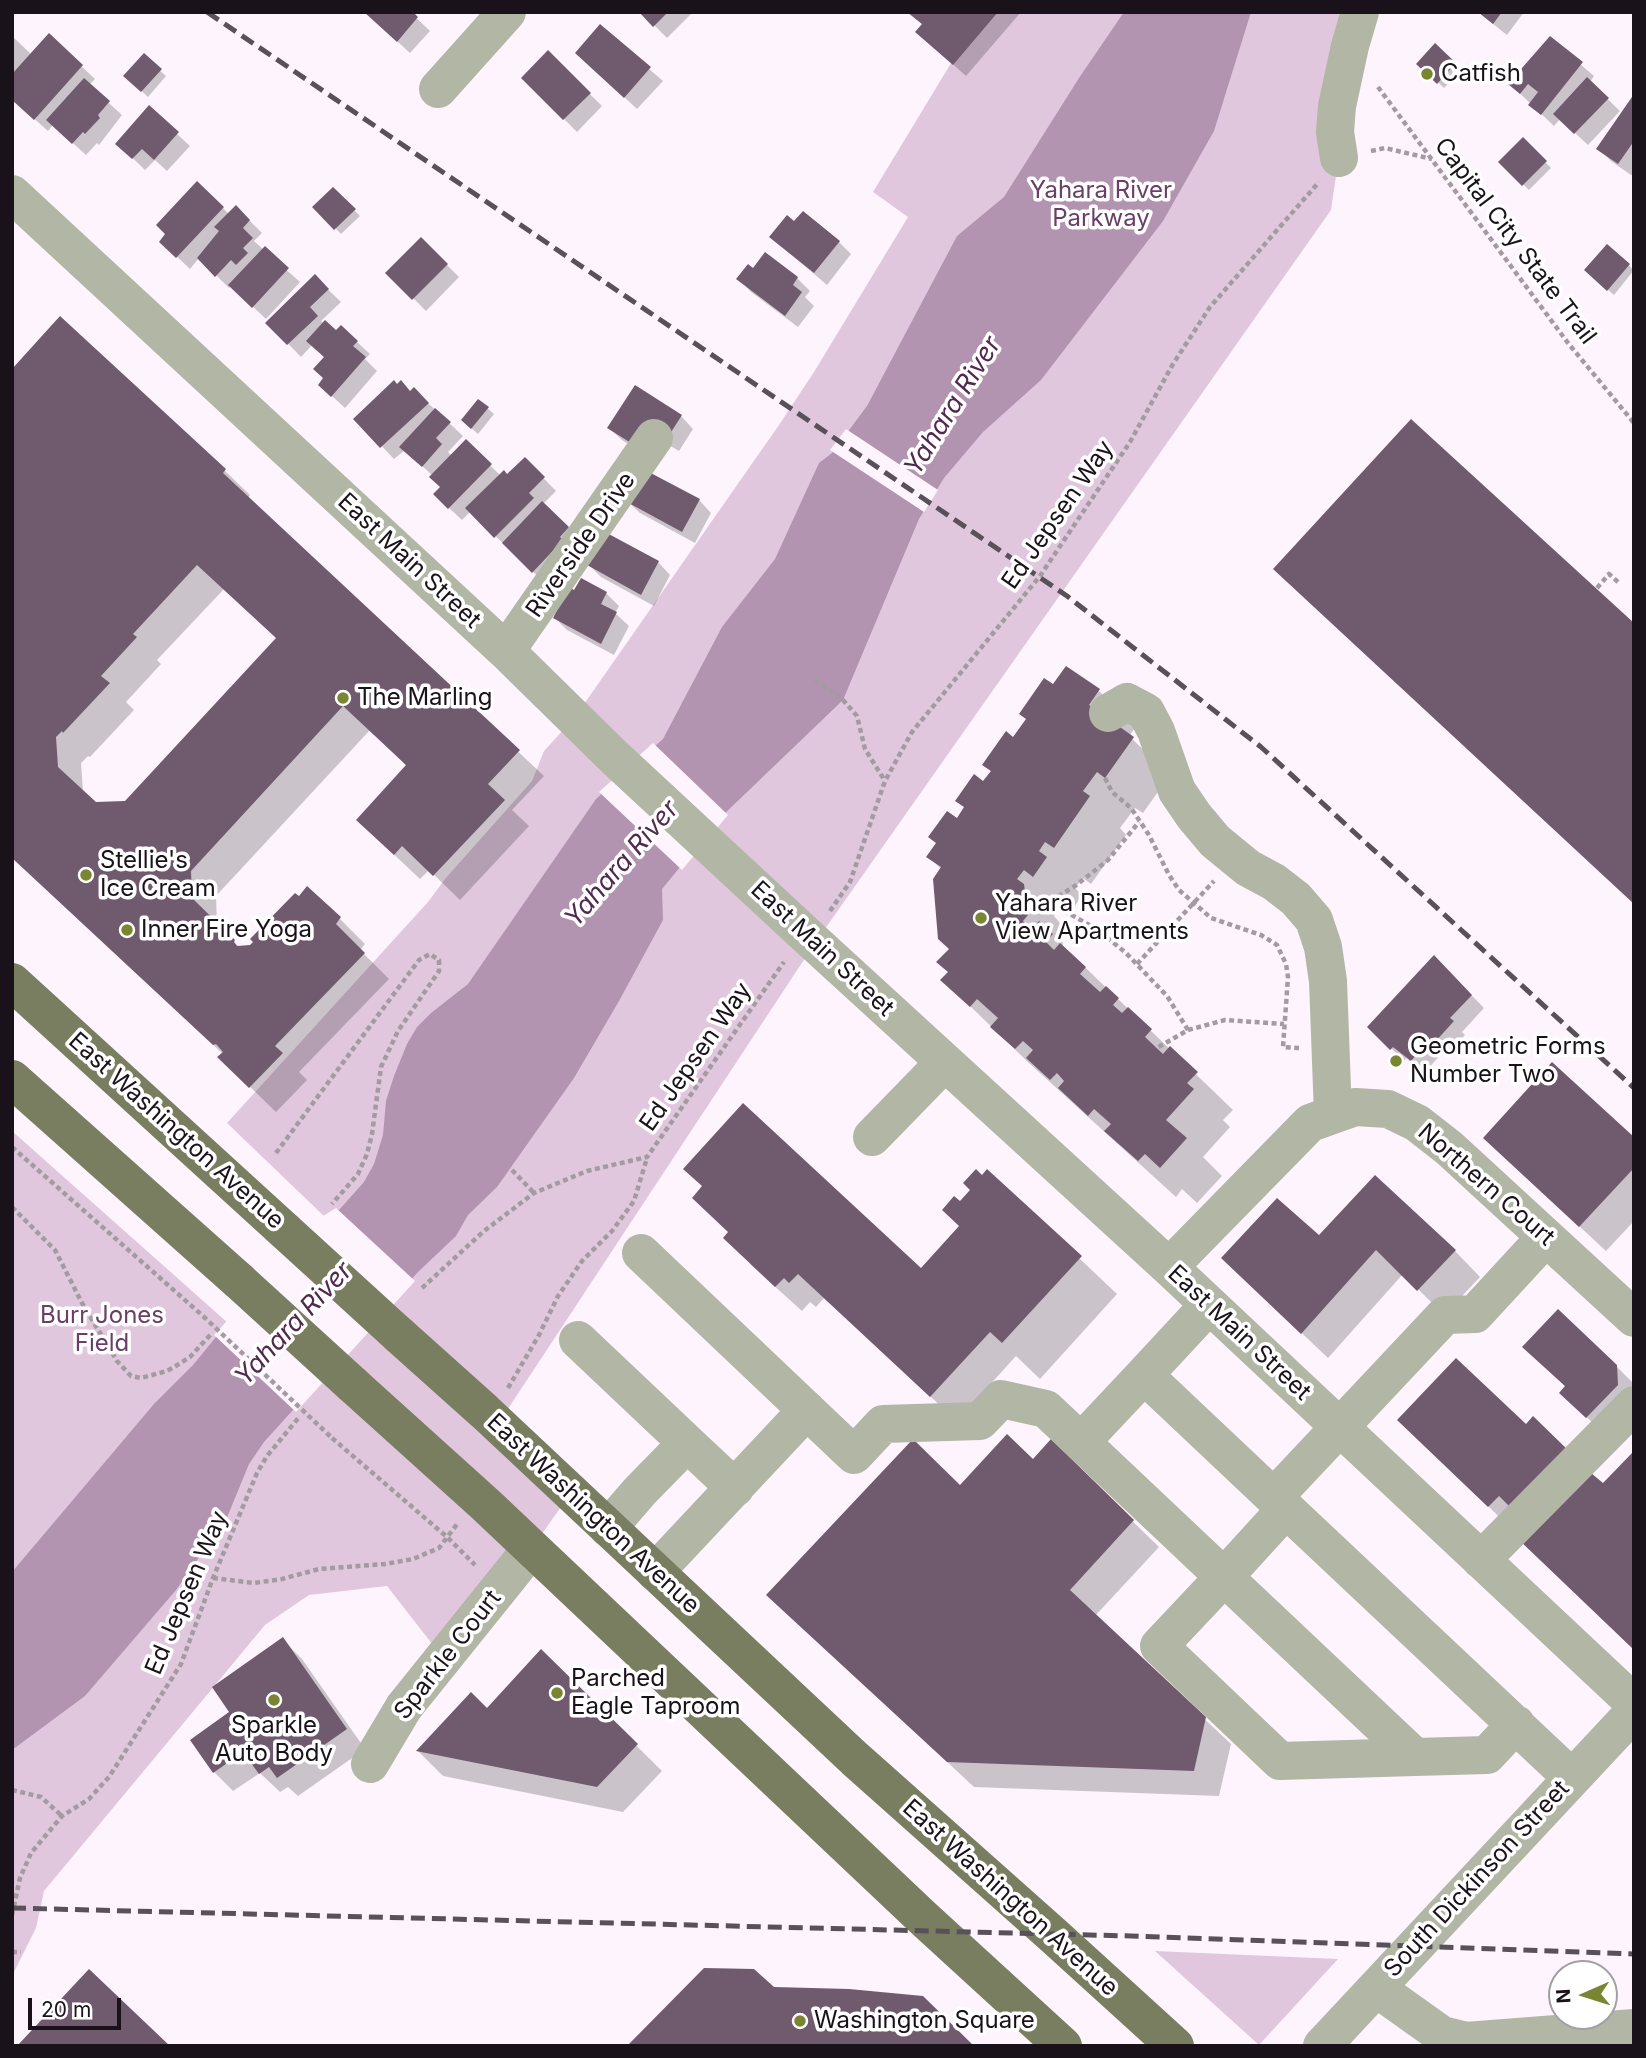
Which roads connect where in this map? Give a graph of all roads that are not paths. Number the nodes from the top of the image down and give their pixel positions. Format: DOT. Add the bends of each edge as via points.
graph roads {
  1 [pos="507,12"];
  2 [pos="1360,12"];
  3 [pos="438,89"];
  4 [pos="1339,158"];
  5 [pos="12,194"];
  6 [pos="654,438"];
  7 [pos="506,651"];
  8 [pos="1108,713"];
  9 [pos="12,982"];
  10 [pos="945,1062"];
  11 [pos="12,1079"];
  12 [pos="1333,1115"];
  13 [pos="872,1136"];
  14 [pos="1546,1237"];
  15 [pos="641,1253"];
  16 [pos="1169,1267"];
  17 [pos="1209,1305"];
  18 [pos="1634,1318"];
  19 [pos="578,1340"];
  20 [pos="1144,1375"];
  21 [pos="1634,1405"];
  22 [pos="807,1410"];
  23 [pos="1340,1427"];
  24 [pos="1081,1442"];
  25 [pos="687,1443"];
  26 [pos="735,1488"];
  27 [pos="1280,1503"];
  28 [pos="608,1528"];
  29 [pos="531,1549"];
  30 [pos="1481,1560"];
  31 [pos="655,1573"];
  32 [pos="1224,1577"];
  33 [pos="1634,1703"];
  34 [pos="1634,1713"];
  35 [pos="1516,1724"];
  36 [pos="1415,1757"];
  37 [pos="370,1764"];
  38 [pos="1572,1778"];
  39 [pos="1376,1987"];
  40 [pos="1634,2028"];
  41 [pos="1063,2046"];
  42 [pos="1175,2046"];
  43 [pos="1322,2046"];
  1 -- 3 [label="street"];
  2 -- 4 [label="street" via="1337,106"];
  5 -- 7 [label="street, East Main Street"];
  6 -- 7 [label="street, Riverside Drive"];
  7 -- 10 [label="street, East Main Street" via="614,757"];
  8 -- 12 [label="street" via="1126,702 1146,712 1177,792 1215,841 1248,868 1274,881 1314,920 1328,981"];
  9 -- 28 [label="main road, East Washington Avenue, bridge"];
  10 -- 13 [label="street"];
  10 -- 16 [label="street, East Main Street"];
  11 -- 29 [label="main road, bridge"];
  12 -- 14 [label="street, Northern Court" via="1355,1107 1388,1109 1417,1123"];
  12 -- 16 [label="street, Northern Court" via="1310,1123"];
  14 -- 18 [label="street, Northern Court"];
  14 -- 23 [label="street" via="1475,1314 1445,1315"];
  15 -- 22 [label="street"];
  16 -- 17 [label="street, East Main Street"];
  17 -- 20 [label="street"];
  17 -- 23 [label="street, East Main Street"];
  19 -- 25 [label="street"];
  20 -- 24 [label="street"];
  20 -- 27 [label="street"];
  21 -- 30 [label="street"];
  22 -- 24 [label="street" via="855,1455 883,1424 980,1421 1001,1399 1046,1409"];
  22 -- 26 [label="street"];
  23 -- 27 [label="street"];
  23 -- 30 [label="street, East Main Street"];
  24 -- 32 [label="street"];
  25 -- 26 [label="street"];
  25 -- 28 [label="street"];
  26 -- 31 [label="street"];
  27 -- 32 [label="street"];
  27 -- 35 [label="street"];
  28 -- 31 [label="main road, East Washington Avenue"];
  29 -- 37 [label="street, Sparkle Court" via="404,1707"];
  29 -- 41 [label="main road"];
  30 -- 33 [label="street, East Main Street"];
  31 -- 42 [label="main road, East Washington Avenue"];
  32 -- 36 [label="street"];
  32 -- 36 [label="street" via="1158,1646 1280,1761"];
  34 -- 38 [label="street, South Dickinson Street"];
  35 -- 36 [label="street" via="1488,1755"];
  35 -- 38 [label="street"];
  38 -- 39 [label="street, South Dickinson Street"];
  39 -- 40 [label="street" via="1442,2035 1466,2041"];
  39 -- 43 [label="street, South Dickinson Street"];
}
